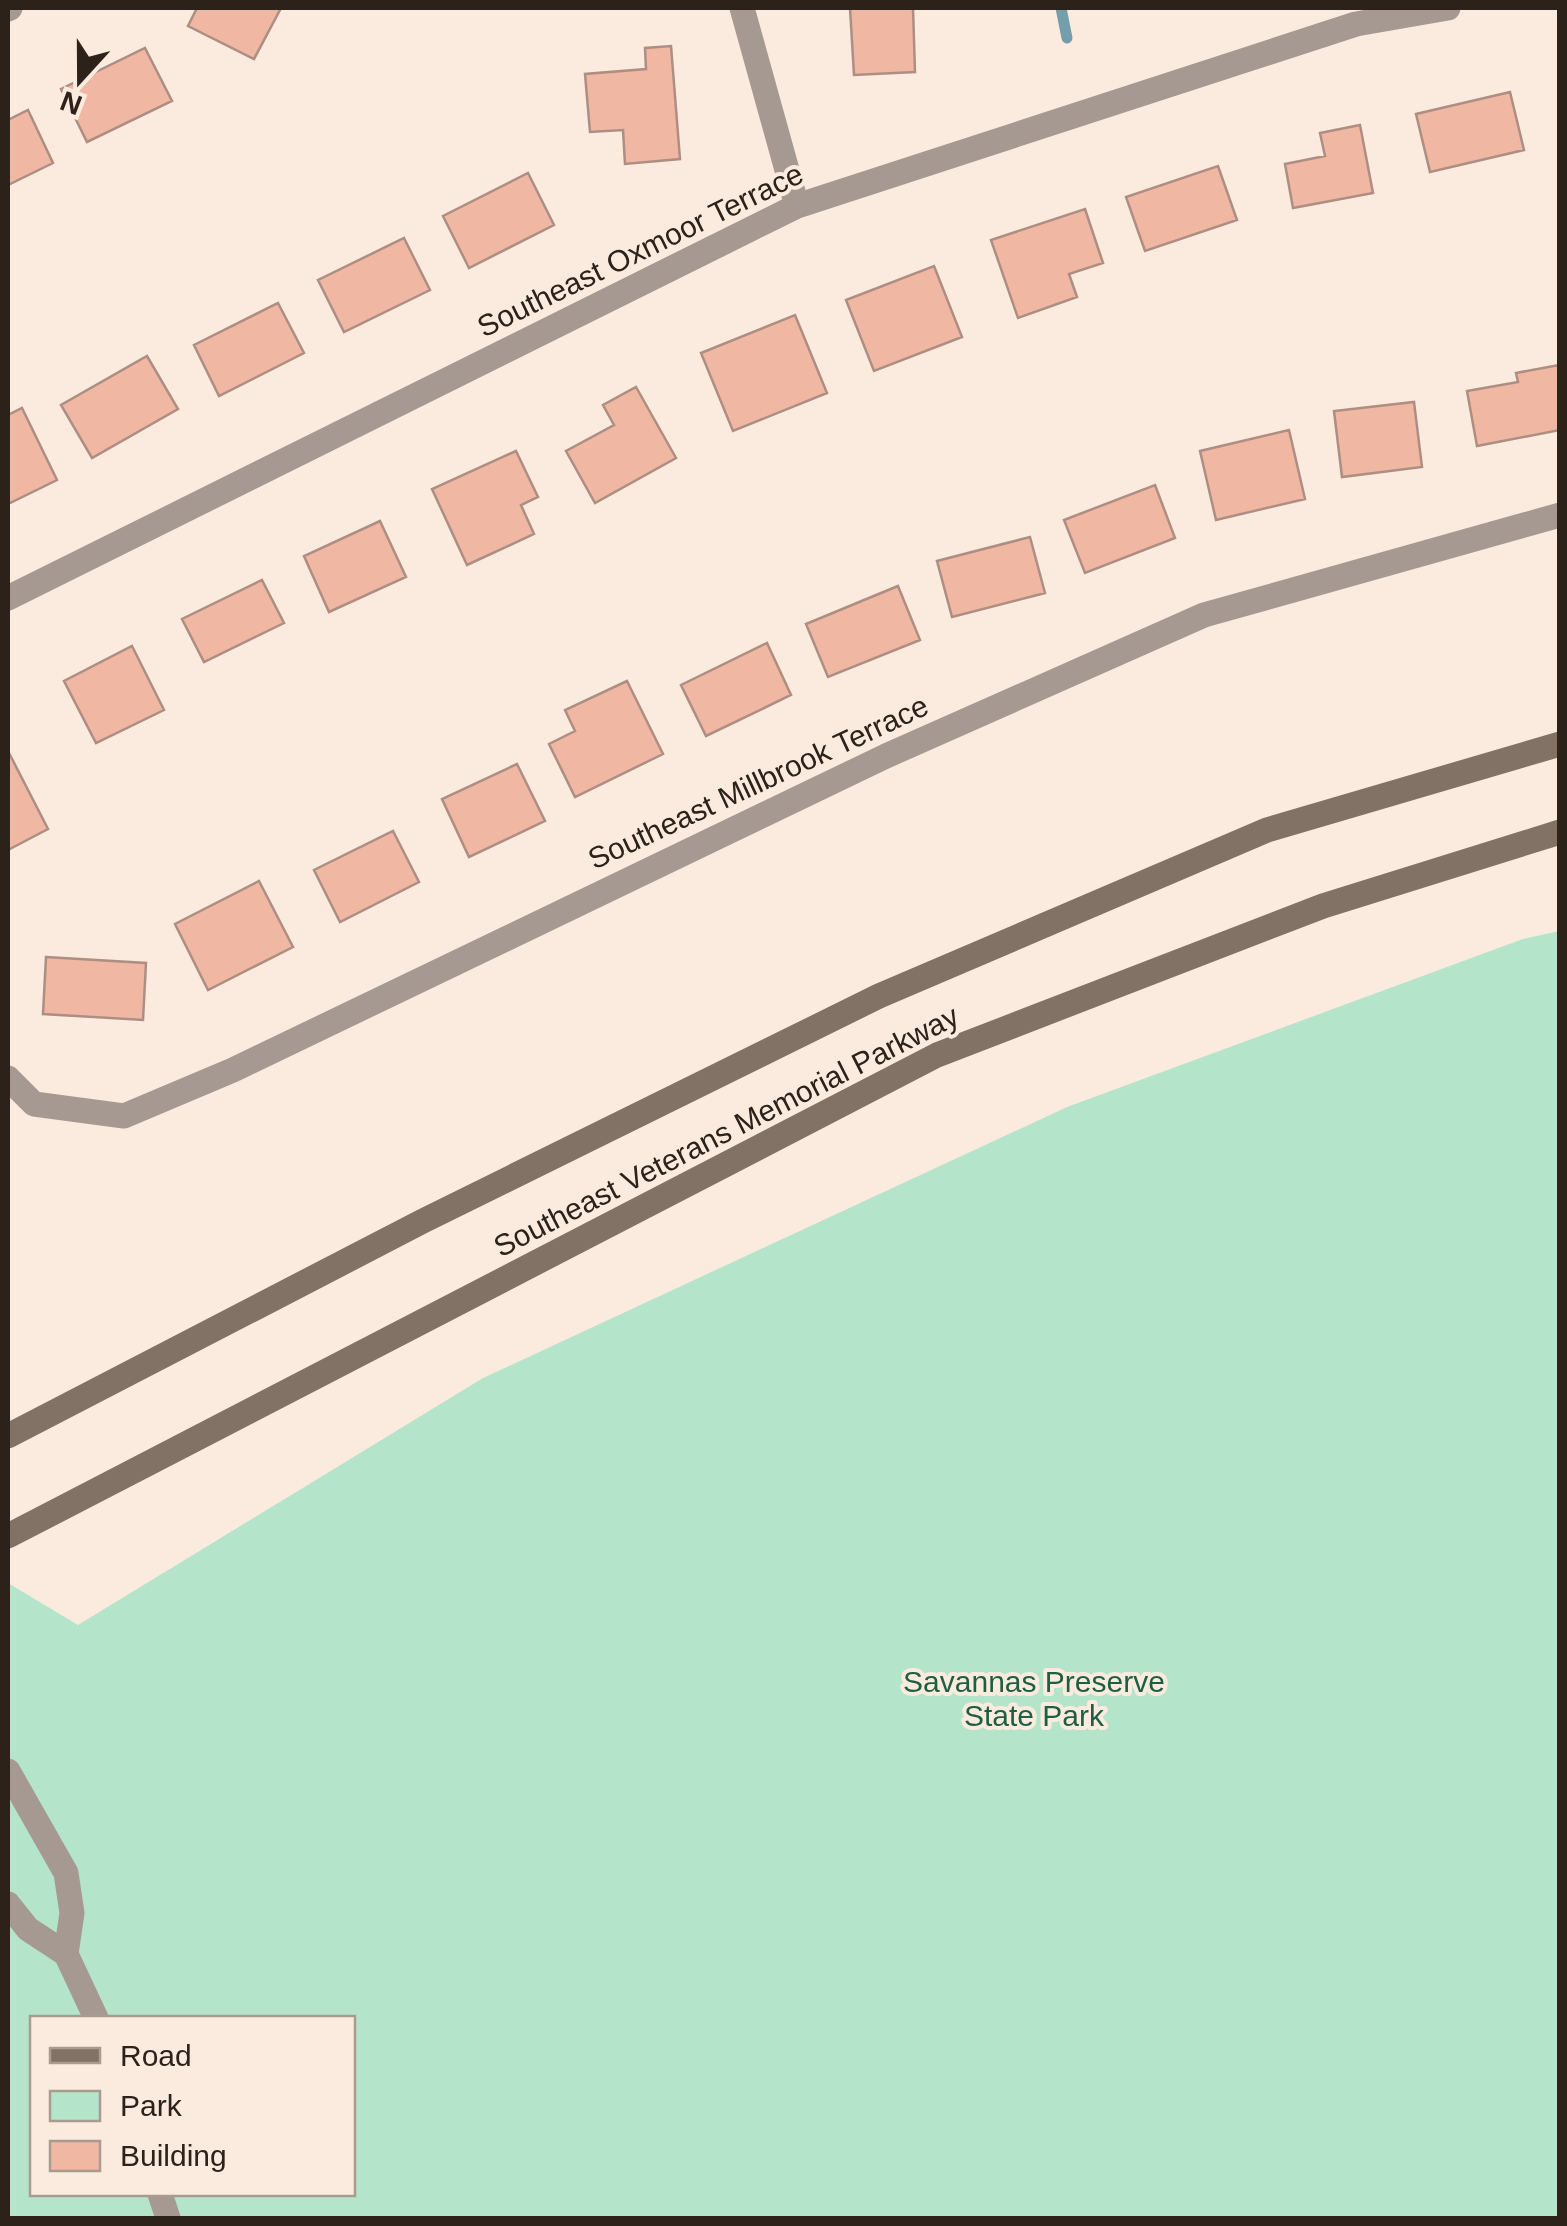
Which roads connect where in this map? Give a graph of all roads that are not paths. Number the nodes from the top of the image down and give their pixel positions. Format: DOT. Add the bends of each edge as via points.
graph roads {
  1 [pos="742,8"];
  2 [pos="1448,8"];
  3 [pos="1355,16"];
  4 [pos="797,206"];
  5 [pos="1560,514"];
  6 [pos="8,598"];
  7 [pos="1560,744"];
  8 [pos="1560,832"];
  9 [pos="8,1078"];
  10 [pos="8,1436"];
  11 [pos="8,1536"];
  12 [pos="8,1771"];
  13 [pos="8,1904"];
  14 [pos="66,1954"];
  15 [pos="95,2016"];
  1 -- 4 [label="street"];
  2 -- 3 [label="street, Southeast Oxmoor Terrace"];
  3 -- 4 [label="street, Southeast Oxmoor Terrace"];
  4 -- 6 [label="street, Southeast Oxmoor Terrace"];
  5 -- 9 [label="street, Southeast Millbrook Terrace" via="1204,615 886,756 124,1116 34,1104"];
  7 -- 10 [label="main road, Southeast Veterans Memorial Parkway" via="1268,830 879,996"];
  8 -- 11 [label="main road, Southeast Veterans Memorial Parkway" via="1324,906 937,1055"];
  12 -- 14 [label="street" via="66,1873 72,1913"];
  13 -- 14 [label="street" via="28,1930"];
  14 -- 15 [label="street"];
}
